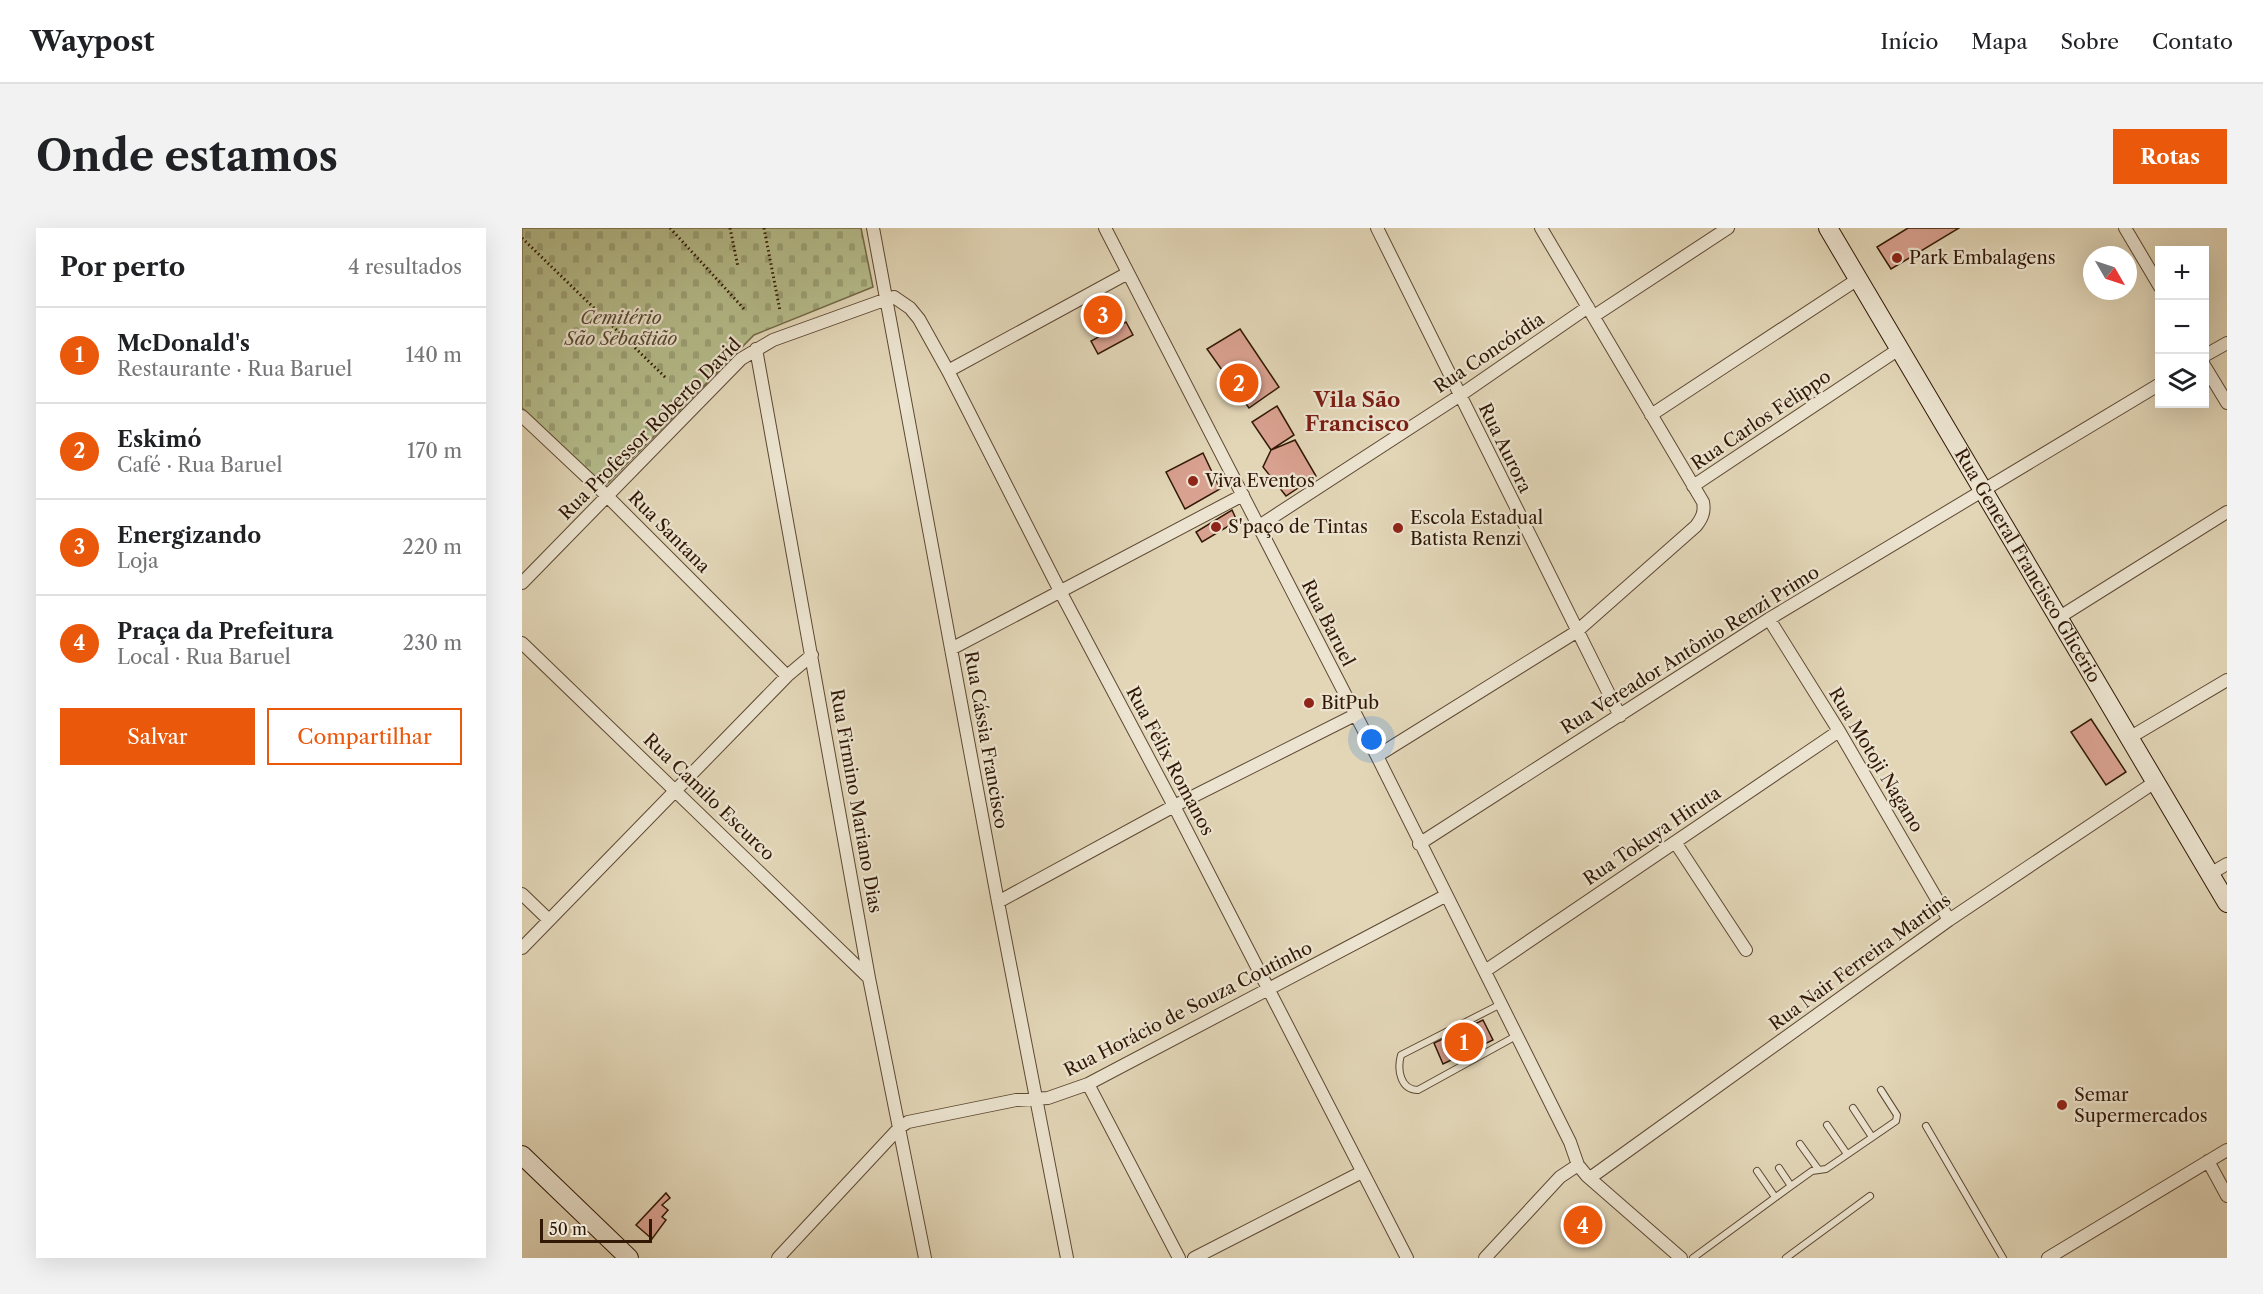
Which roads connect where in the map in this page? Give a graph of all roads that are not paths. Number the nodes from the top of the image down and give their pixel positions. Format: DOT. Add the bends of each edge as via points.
graph roads {
  1 [pos="873,228"];
  2 [pos="1105,228"];
  3 [pos="1377,228"];
  4 [pos="1541,228"];
  5 [pos="1728,228"];
  6 [pos="1828,228"];
  7 [pos="2125,228"];
  8 [pos="1128,273"];
  9 [pos="1858,279"];
  10 [pos="2155,279"];
  11 [pos="887,299"];
  12 [pos="1591,311"];
  13 [pos="2227,343"];
  14 [pos="756,349"];
  15 [pos="1899,350"];
  16 [pos="2208,354"];
  17 [pos="948,371"];
  18 [pos="2209,372"];
  19 [pos="2155,387"];
  20 [pos="1459,396"];
  21 [pos="2227,403"];
  22 [pos="1651,415"];
  23 [pos="522,416"];
  24 [pos="1693,486"];
  25 [pos="1982,490"];
  26 [pos="1243,495"];
  27 [pos="607,496"];
  28 [pos="2227,512"];
  29 [pos="1259,526"];
  30 [pos="522,583"];
  31 [pos="1060,591"];
  32 [pos="2058,618"];
  33 [pos="1769,620"];
  34 [pos="1576,632"];
  35 [pos="522,643"];
  36 [pos="951,649"];
  37 [pos="812,655"];
  38 [pos="787,676"];
  39 [pos="2227,680"];
  40 [pos="1355,715"];
  41 [pos="1620,716"];
  42 [pos="1839,731"];
  43 [pos="2129,738"];
  44 [pos="1377,756"];
  45 [pos="2155,782"];
  46 [pos="676,790"];
  47 [pos="1174,806"];
  48 [pos="1674,842"];
  49 [pos="1419,844"];
  50 [pos="2227,864"];
  51 [pos="2210,874"];
  52 [pos="522,894"];
  53 [pos="1445,896"];
  54 [pos="998,902"];
  55 [pos="2227,903"];
  56 [pos="549,920"];
  57 [pos="1949,920"];
  58 [pos="522,948"];
  59 [pos="1746,950"];
  60 [pos="1485,971"];
  61 [pos="869,978"];
  62 [pos="1268,989"];
  63 [pos="1501,1004"];
  64 [pos="1516,1036"];
  65 [pos="1088,1084"];
  66 [pos="1881,1090"];
  67 [pos="1035,1099"];
  68 [pos="1853,1108"];
  69 [pos="1827,1125"];
  70 [pos="1926,1126"];
  71 [pos="900,1127"];
  72 [pos="1872,1137"];
  73 [pos="1800,1144"];
  74 [pos="2227,1150"];
  75 [pos="1847,1154"];
  76 [pos="522,1155"];
  77 [pos="2208,1161"];
  78 [pos="1578,1165"];
  79 [pos="1779,1168"];
  80 [pos="1818,1169"];
  81 [pos="1757,1171"];
  82 [pos="1362,1172"];
  83 [pos="1590,1178"];
  84 [pos="1791,1186"];
  85 [pos="1870,1196"];
  86 [pos="2227,1196"];
  87 [pos="1775,1197"];
  88 [pos="629,1258"];
  89 [pos="778,1258"];
  90 [pos="925,1258"];
  91 [pos="1067,1258"];
  92 [pos="1179,1258"];
  93 [pos="1194,1258"];
  94 [pos="1407,1258"];
  95 [pos="1485,1258"];
  96 [pos="1680,1258"];
  97 [pos="1693,1258"];
  98 [pos="1786,1258"];
  99 [pos="2003,1258"];
  100 [pos="2048,1258"];
  1 -- 11 [label="street, Rua Cássia Francisco"];
  2 -- 8 [label="street, Rua Baruel"];
  3 -- 20 [label="street, Rua Aurora"];
  4 -- 12 [label="street"];
  5 -- 12 [label="street, Rua Concórdia"];
  6 -- 9 [label="main road, Rua General Francisco Glicério"];
  7 -- 10 [label="street"];
  8 -- 17 [label="street"];
  8 -- 26 [label="street, Rua Baruel"];
  9 -- 15 [label="main road, Rua General Francisco Glicério"];
  9 -- 22 [label="street"];
  11 -- 14 [label="street, Rua Professor Roberto David"];
  11 -- 17 [label="street, Rua Félix Romanos" via="894,297 910,308"];
  11 -- 36 [label="street, Rua Cássia Francisco"];
  12 -- 20 [label="street, Rua Concórdia"];
  12 -- 22 [label="street"];
  13 -- 16 [label="street"];
  14 -- 27 [label="street, Rua Professor Roberto David" via="741,359"];
  14 -- 37 [label="street, Rua Firmino Mariano Dias"];
  15 -- 24 [label="street, Rua Carlos Felippo"];
  15 -- 25 [label="main road, Rua General Francisco Glicério"];
  17 -- 31 [label="street, Rua Félix Romanos"];
  18 -- 21 [label="street"];
  19 -- 25 [label="street, Rua Vereador Antônio Renzi Primo"];
  20 -- 29 [label="street, Rua Concórdia"];
  20 -- 34 [label="street, Rua Aurora"];
  22 -- 24 [label="street"];
  23 -- 27 [label="street, Rua Santana"];
  24 -- 34 [label="street, Rua Carlos Felippo" via="1705,510 1696,526"];
  25 -- 32 [label="main road, Rua General Francisco Glicério"];
  25 -- 33 [label="street, Rua Vereador Antônio Renzi Primo"];
  26 -- 29 [label="street, Rua Baruel"];
  26 -- 31 [label="street"];
  27 -- 30 [label="street, Rua Professor Roberto David"];
  27 -- 38 [label="street, Rua Santana"];
  28 -- 32 [label="street"];
  29 -- 40 [label="street, Rua Baruel"];
  31 -- 36 [label="street"];
  31 -- 47 [label="street, Rua Félix Romanos"];
  32 -- 43 [label="main road, Rua General Francisco Glicério"];
  33 -- 41 [label="street, Rua Vereador Antônio Renzi Primo"];
  33 -- 42 [label="street, Rua Motoji Nagano"];
  34 -- 41 [label="street, Rua Aurora"];
  34 -- 44 [label="street"];
  35 -- 46 [label="street, Rua Camilo Escurco"];
  36 -- 54 [label="street, Rua Cássia Francisco"];
  37 -- 38 [label="street"];
  37 -- 61 [label="street, Rua Firmino Mariano Dias"];
  38 -- 46 [label="street"];
  39 -- 43 [label="street"];
  40 -- 44 [label="street, Rua Baruel"];
  40 -- 47 [label="street"];
  41 -- 49 [label="street, Rua Vereador Antônio Renzi Primo"];
  42 -- 48 [label="street, Rua Tokuya Hiruta"];
  42 -- 57 [label="street, Rua Motoji Nagano"];
  43 -- 45 [label="main road, Rua General Francisco Glicério"];
  44 -- 49 [label="street, Rua Baruel"];
  45 -- 51 [label="main road, Rua General Francisco Glicério"];
  45 -- 57 [label="street, Rua Nair Ferreira Martins"];
  46 -- 56 [label="street"];
  46 -- 61 [label="street, Rua Camilo Escurco"];
  47 -- 54 [label="street"];
  47 -- 62 [label="street, Rua Félix Romanos"];
  48 -- 59 [label="street"];
  48 -- 60 [label="street, Rua Tokuya Hiruta"];
  49 -- 53 [label="street, Rua Baruel"];
  50 -- 51 [label="street"];
  51 -- 55 [label="main road, Rua General Francisco Glicério"];
  52 -- 56 [label="street"];
  53 -- 60 [label="street, Rua Baruel"];
  53 -- 62 [label="street, Rua Horácio de Souza Coutinho"];
  54 -- 67 [label="street, Rua Cássia Francisco"];
  56 -- 58 [label="street"];
  57 -- 83 [label="street, Rua Nair Ferreira Martins"];
  60 -- 63 [label="street, Rua Baruel"];
  61 -- 71 [label="street, Rua Firmino Mariano Dias"];
  62 -- 65 [label="street, Rua Horácio de Souza Coutinho"];
  62 -- 82 [label="street, Rua Félix Romanos"];
  63 -- 64 [label="street, Rua Baruel"];
  63 -- 64 [label="lane" via="1401,1055 1400,1076 1411,1090 1418,1090"];
  64 -- 78 [label="street, Rua Baruel"];
  65 -- 67 [label="street, Rua Horácio de Souza Coutinho" via="1061,1095"];
  65 -- 92 [label="street"];
  66 -- 72 [label="lane" via="1898,1118"];
  67 -- 71 [label="street, Rua Horácio de Souza Coutinho" via="927,1118"];
  67 -- 91 [label="street, Rua Cássia Francisco"];
  68 -- 72 [label="lane"];
  69 -- 75 [label="lane"];
  70 -- 99 [label="lane"];
  71 -- 89 [label="street"];
  71 -- 90 [label="street, Rua Firmino Mariano Dias"];
  72 -- 75 [label="lane"];
  73 -- 80 [label="lane"];
  74 -- 77 [label="street"];
  75 -- 80 [label="lane"];
  76 -- 88 [label="main road"];
  77 -- 86 [label="street"];
  77 -- 100 [label="street"];
  78 -- 83 [label="street"];
  78 -- 95 [label="street" via="1560,1177"];
  79 -- 84 [label="lane"];
  80 -- 84 [label="lane"];
  81 -- 87 [label="lane"];
  82 -- 93 [label="street"];
  82 -- 94 [label="street, Rua Félix Romanos"];
  83 -- 96 [label="street"];
  84 -- 87 [label="lane"];
  85 -- 98 [label="lane"];
  87 -- 97 [label="lane"];
}
